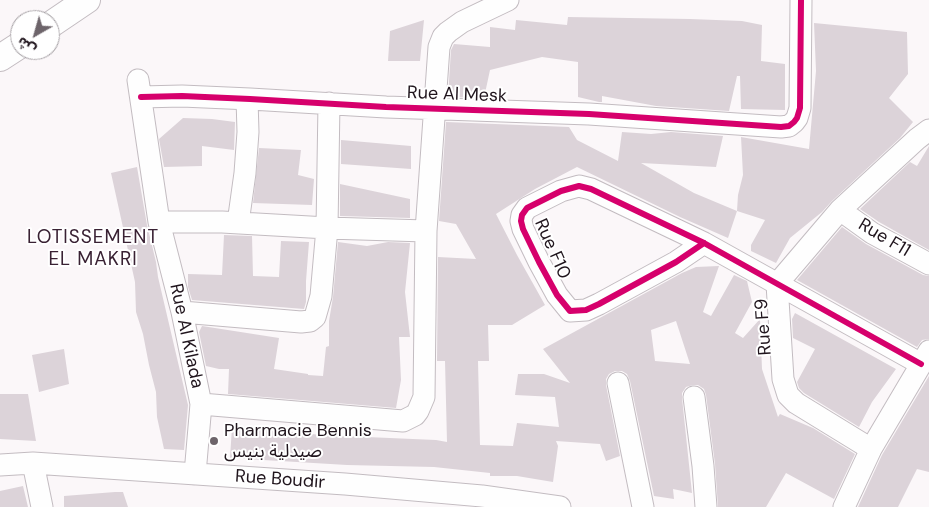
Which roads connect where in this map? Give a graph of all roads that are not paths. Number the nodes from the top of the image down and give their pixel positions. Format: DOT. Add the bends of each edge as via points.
graph roads {
  1 [pos="87,0"];
  2 [pos="508,0"];
  3 [pos="801,0"];
  4 [pos="60,18"];
  5 [pos="139,89"];
  6 [pos="247,98"];
  7 [pos="329,103"];
  8 [pos="435,108"];
  9 [pos="929,130"];
  10 [pos="840,210"];
  11 [pos="159,222"];
  12 [pos="238,222"];
  13 [pos="327,228"];
  14 [pos="426,231"];
  15 [pos="704,243"];
  16 [pos="929,264"];
  17 [pos="777,284"];
  18 [pos="182,312"];
  19 [pos="925,358"];
  20 [pos="618,383"];
  21 [pos="694,397"];
  22 [pos="201,404"];
  23 [pos="871,449"];
  24 [pos="33,464"];
  25 [pos="0,465"];
  26 [pos="195,474"];
  27 [pos="42,507"];
  28 [pos="560,507"];
  29 [pos="643,507"];
  30 [pos="706,507"];
  31 [pos="844,507"];
  1 -- 4 [label="main road"];
  2 -- 8 [label="street" via="462,22 443,38 439,47"];
  3 -- 8 [label="street, Rue Al Mesk" via="800,108 789,126"];
  5 -- 6 [label="street, Rue Al Mesk" via="182,96"];
  5 -- 11 [label="street, Rue Al Kilada"];
  6 -- 7 [label="street, Rue Al Mesk"];
  6 -- 12 [label="street" via="248,132"];
  7 -- 8 [label="street, Rue Al Mesk"];
  7 -- 13 [label="street"];
  8 -- 14 [label="street"];
  9 -- 10 [label="street, Rue F9" via="916,138"];
  10 -- 16 [label="street, Rue F11"];
  10 -- 17 [label="street, Rue F9"];
  11 -- 12 [label="street"];
  11 -- 18 [label="street, Rue Al Kilada"];
  12 -- 13 [label="street"];
  13 -- 14 [label="street"];
  13 -- 18 [label="street" via="321,296 313,319 301,322"];
  14 -- 22 [label="street" via="424,397 414,415 402,421"];
  15 -- 15 [label="street, Rue F10" via="579,186 527,208 521,222 539,262 570,311 586,310 599,304"];
  15 -- 17 [label="street, Rue F10"];
  17 -- 19 [label="street, Rue F10"];
  17 -- 23 [label="street, Rue F9" via="783,379 788,395"];
  18 -- 22 [label="street, Rue Al Kilada"];
  19 -- 23 [label="street"];
  20 -- 29 [label="street"];
  21 -- 30 [label="street"];
  22 -- 26 [label="street, Rue Al Kilada"];
  23 -- 31 [label="street"];
  24 -- 25 [label="street, Rue Boudir"];
  24 -- 26 [label="street, Rue Boudir"];
  24 -- 27 [label="street"];
  26 -- 28 [label="street, Rue Boudir" via="472,495"];
}
